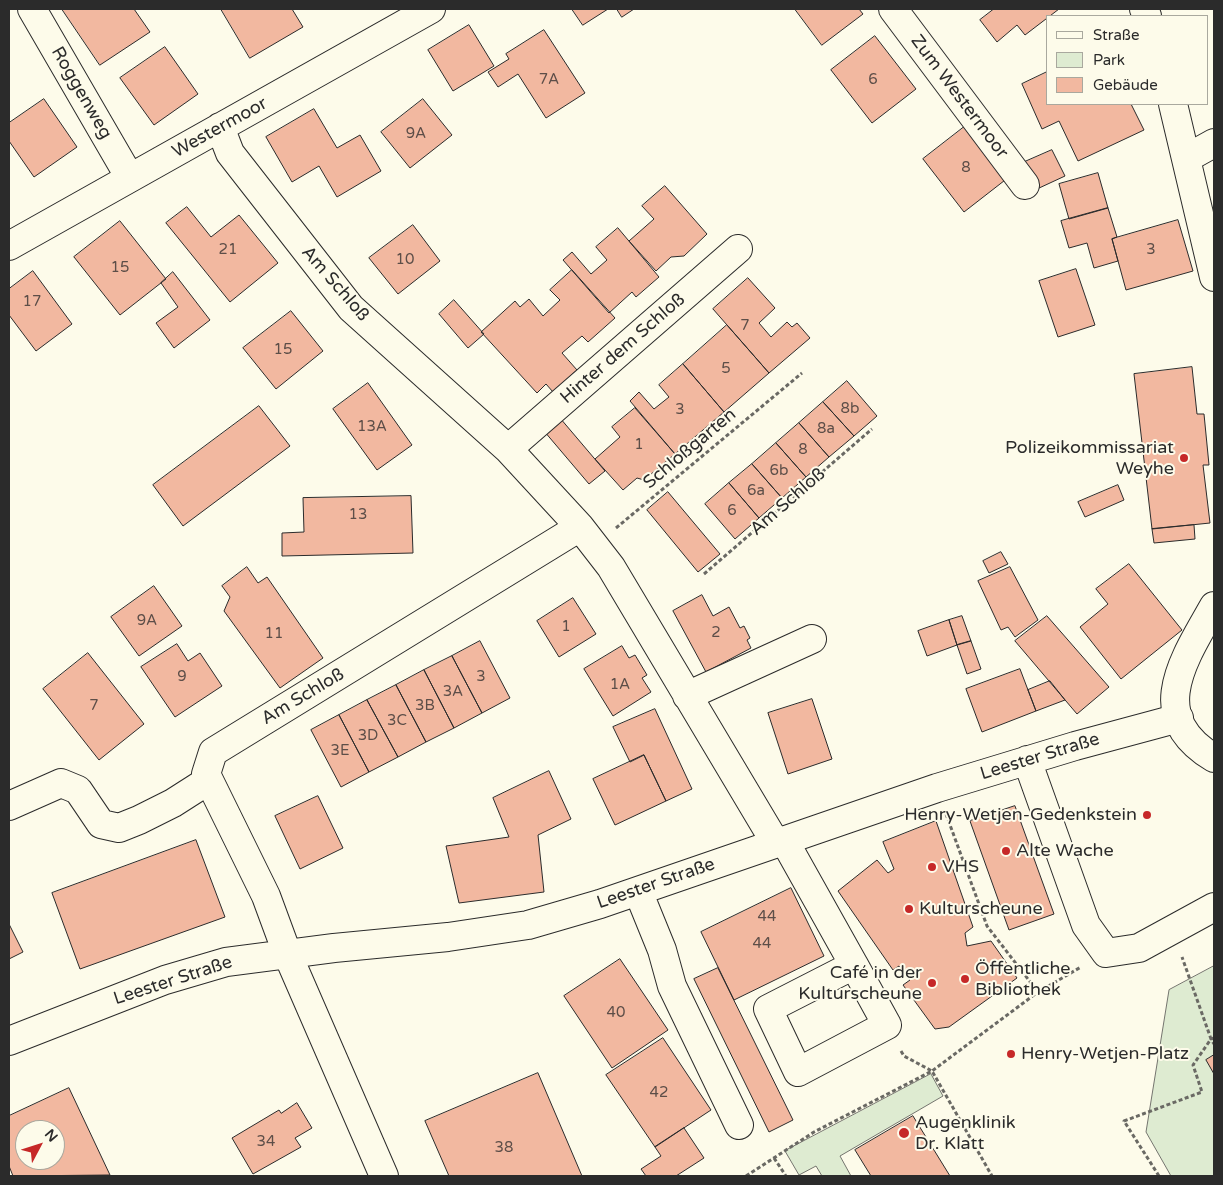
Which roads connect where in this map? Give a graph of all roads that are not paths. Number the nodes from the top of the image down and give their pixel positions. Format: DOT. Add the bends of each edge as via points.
graph roads {
  1 [pos="32,9"];
  2 [pos="431,9"];
  3 [pos="893,9"];
  4 [pos="1173,105"];
  5 [pos="220,127"];
  6 [pos="1214,143"];
  7 [pos="1186,158"];
  8 [pos="130,178"];
  9 [pos="1025,185"];
  10 [pos="9,246"];
  11 [pos="738,249"];
  12 [pos="1214,277"];
  13 [pos="508,449"];
  14 [pos="587,536"];
  15 [pos="1214,606"];
  16 [pos="812,639"];
  17 [pos="687,696"];
  18 [pos="1179,718"];
  19 [pos="1214,758"];
  20 [pos="1027,760"];
  21 [pos="208,780"];
  22 [pos="9,806"];
  23 [pos="780,841"];
  24 [pos="638,891"];
  25 [pos="1214,908"];
  26 [pos="287,953"];
  27 [pos="854,966"];
  28 [pos="9,1041"];
  29 [pos="739,1125"];
  30 [pos="384,1176"];
  1 -- 8 [label="street, Roggenweg"];
  2 -- 5 [label="street, Westermoor"];
  3 -- 9 [label="street, Zum Westermoor"];
  4 -- 7 [label="street"];
  5 -- 8 [label="street, Westermoor"];
  5 -- 13 [label="street, Am Schloß" via="230,153 351,308"];
  6 -- 7 [label="street"];
  7 -- 12 [label="street"];
  8 -- 10 [label="street, Westermoor"];
  11 -- 13 [label="street, Hinter dem Schloß"];
  13 -- 14 [label="street, Am Schloß"];
  14 -- 17 [label="street, Am Schloß" via="611,567"];
  14 -- 21 [label="street, Am Schloß" via="213,752 206,774"];
  15 -- 18 [label="street" via="1177,680 1174,698"];
  16 -- 17 [label="street"];
  17 -- 23 [label="street, Am Schloß"];
  18 -- 19 [label="street" via="1189,739"];
  18 -- 20 [label="street, Leester Straße"];
  20 -- 23 [label="street, Leester Straße"];
  20 -- 25 [label="street" via="1086,924 1106,953 1139,948"];
  21 -- 22 [label="street" via="174,803 119,828 101,824 78,790 61,783"];
  21 -- 26 [label="street" via="266,896"];
  23 -- 24 [label="street, Leester Straße"];
  23 -- 27 [label="street, Am Schloß"];
  24 -- 26 [label="street, Leester Straße" via="528,925 448,937"];
  24 -- 29 [label="street" via="662,950 672,986"];
  26 -- 28 [label="street, Leester Straße" via="226,962 165,980"];
  26 -- 30 [label="street"];
  27 -- 27 [label="street, Am Schloß" via="768,1009 798,1072 887,1025"];
}
